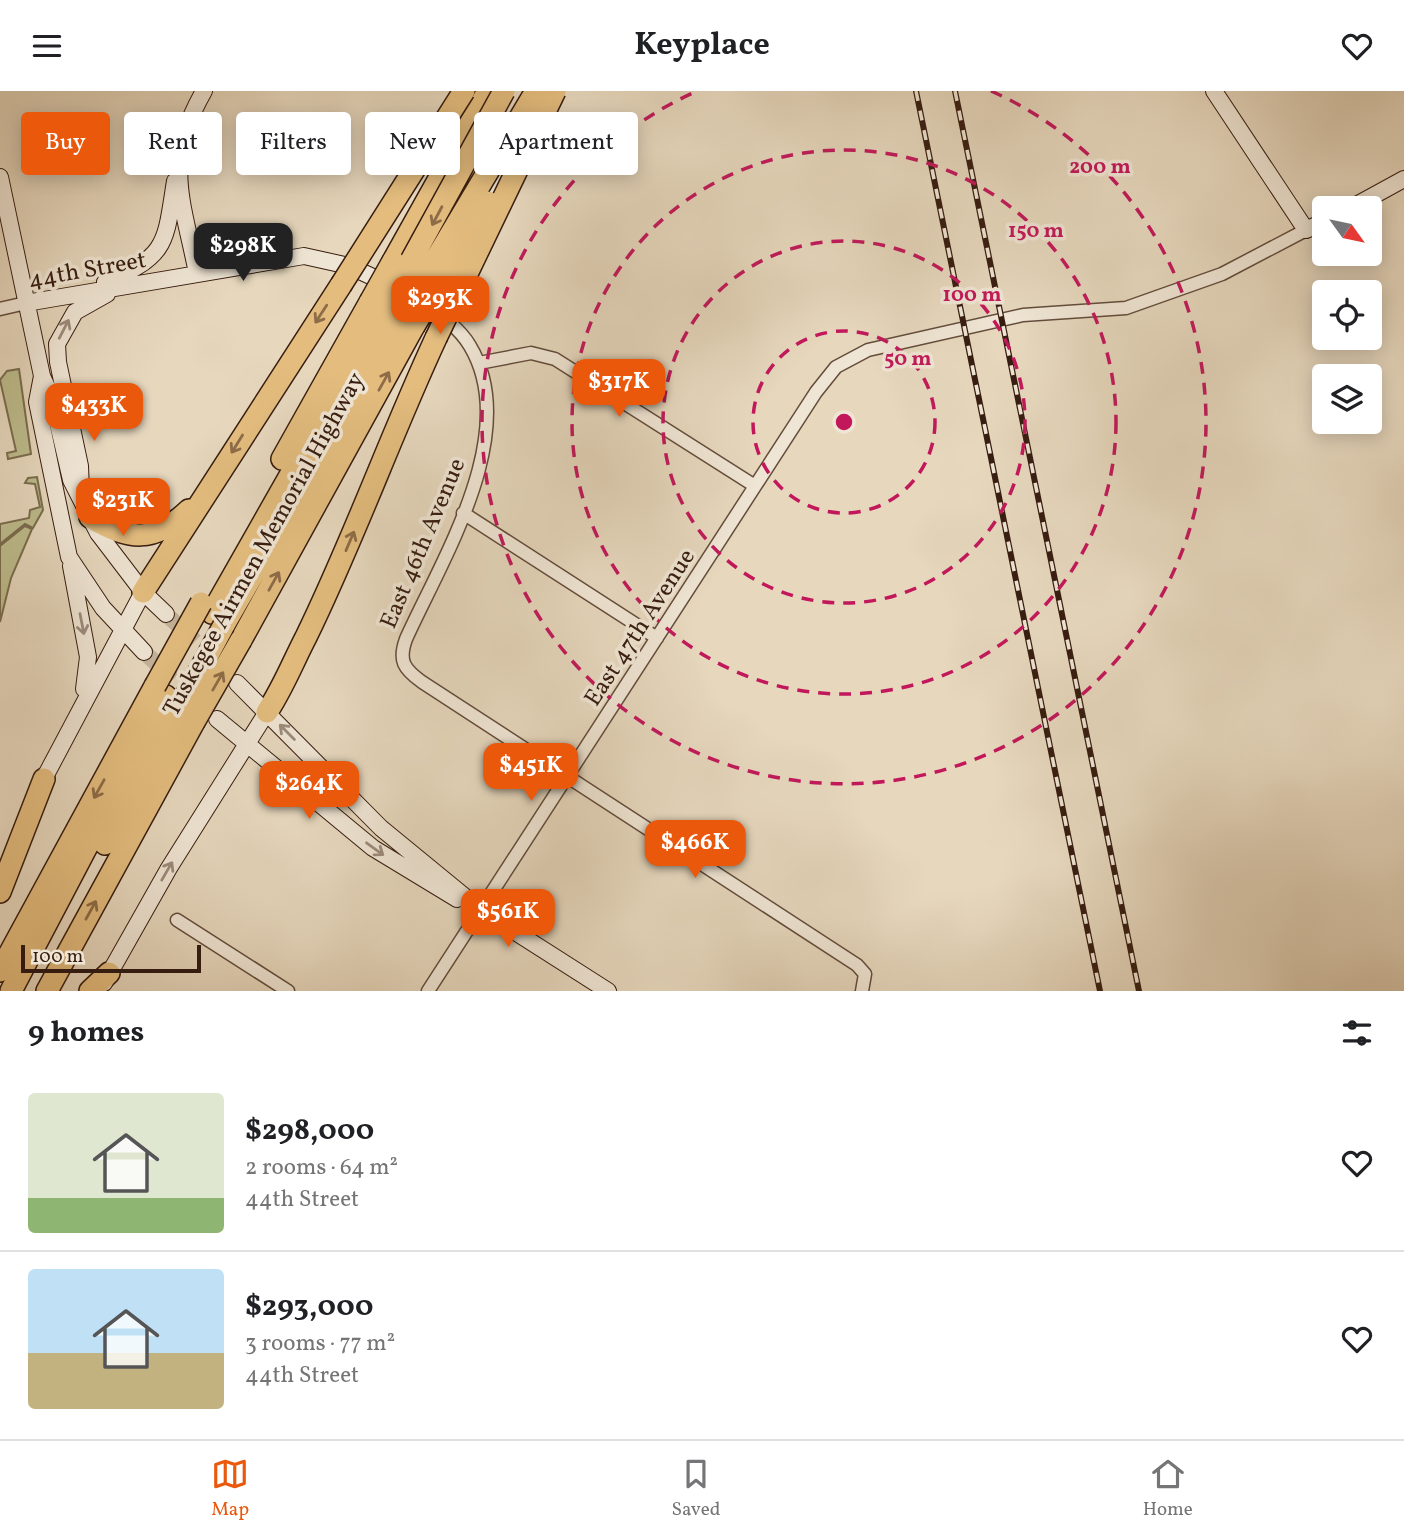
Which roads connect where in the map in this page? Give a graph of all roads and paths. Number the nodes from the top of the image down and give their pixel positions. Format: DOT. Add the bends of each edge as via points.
graph roads {
  1 [pos="204,91"];
  2 [pos="464,91"];
  3 [pos="488,91"];
  4 [pos="504,91"];
  5 [pos="536,91"];
  6 [pos="542,91"];
  7 [pos="555,91"];
  8 [pos="1214,91"];
  9 [pos="194,112"];
  10 [pos="175,175"];
  11 [pos="180,175"];
  12 [pos="0,177"];
  13 [pos="1404,179"];
  14 [pos="1373,196"];
  15 [pos="1312,227"];
  16 [pos="1306,230"];
  17 [pos="197,273"];
  18 [pos="122,286"];
  19 [pos="79,294"];
  20 [pos="413,297"];
  21 [pos="26,303"];
  22 [pos="0,309"];
  23 [pos="392,315"];
  24 [pos="479,363"];
  25 [pos="42,376"];
  26 [pos="755,486"];
  27 [pos="82,496"];
  28 [pos="204,497"];
  29 [pos="463,513"];
  30 [pos="90,517"];
  31 [pos="69,557"];
  32 [pos="143,592"];
  33 [pos="166,614"];
  34 [pos="212,614"];
  35 [pos="121,629"];
  36 [pos="657,638"];
  37 [pos="144,652"];
  38 [pos="237,683"];
  39 [pos="82,702"];
  40 [pos="173,703"];
  41 [pos="267,712"];
  42 [pos="217,719"];
  43 [pos="246,745"];
  44 [pos="567,777"];
  45 [pos="44,779"];
  46 [pos="0,863"];
  47 [pos="0,892"];
  48 [pos="481,909"];
  49 [pos="177,920"];
  50 [pos="0,971"];
  51 [pos="104,982"];
  52 [pos="11,991"];
  53 [pos="26,991"];
  54 [pos="47,991"];
  55 [pos="90,991"];
  56 [pos="288,991"];
  57 [pos="428,991"];
  58 [pos="608,991"];
  59 [pos="862,991"];
  1 -- 9 [label="main road"];
  2 -- 28 [label="highway, one-way, bridge"];
  3 -- 23 [label="highway, Tuskegee Airmen Memorial Highway, bridge"];
  4 -- 23 [label="highway, one-way, bridge"];
  5 -- 23 [label="highway, bridge"];
  6 -- 20 [label="main road" via="421,274"];
  7 -- 20 [label="main road" via="432,281"];
  7 -- 23 [label="highway, Tuskegee Airmen Memorial Highway, bridge"];
  41 -- 7 [label="highway, one-way, bridge" via="341,564 399,418"];
  8 -- 16 [label="main road"];
  10 -- 19 [label="main road" via="163,243 145,264"];
  11 -- 17 [label="main road"];
  12 -- 21 [label="main road"];
  13 -- 14 [label="main road"];
  15 -- 16 [label="main road"];
  16 -- 26 [label="street, East 47th Avenue" via="1222,274 1126,308 1023,315 868,349 836,367"];
  17 -- 18 [label="main road, 44th Street"];
  17 -- 20 [label="main road, 44th Street" via="284,257 318,257 361,271"];
  18 -- 19 [label="main road, 44th Street"];
  27 -- 18 [label="main road, one-way" via="57,344 75,312"];
  19 -- 21 [label="main road, 44th Street"];
  20 -- 24 [label="street, 44th Street" via="458,330"];
  21 -- 22 [label="street, 44th Street"];
  21 -- 25 [label="main road"];
  23 -- 34 [label="highway, Tuskegee Airmen Memorial Highway"];
  23 -- 34 [label="highway"];
  40 -- 23 [label="highway, Tuskegee Airmen Memorial Highway, one-way, bridge" via="242,640"];
  24 -- 26 [label="street" via="531,353 555,359"];
  24 -- 29 [label="street, East 46th Avenue" via="486,432"];
  25 -- 27 [label="main road" via="52,398 71,480"];
  25 -- 31 [label="main road" via="37,402"];
  26 -- 36 [label="street, East 47th Avenue"];
  27 -- 30 [label="main road"];
  28 -- 30 [label="highway" via="178,520 151,534 124,534"];
  28 -- 32 [label="highway"];
  29 -- 36 [label="street"];
  29 -- 44 [label="street, East 46th Avenue" via="406,639 401,657 404,666"];
  30 -- 32 [label="main road"];
  31 -- 35 [label="main road"];
  31 -- 39 [label="main road, one-way" via="88,657"];
  32 -- 33 [label="main road"];
  32 -- 35 [label="main road"];
  34 -- 40 [label="highway, Tuskegee Airmen Memorial Highway, bridge"];
  34 -- 40 [label="highway, bridge"];
  35 -- 37 [label="main road"];
  35 -- 39 [label="main road"];
  36 -- 44 [label="street, East 47th Avenue"];
  38 -- 41 [label="main road"];
  39 -- 45 [label="main road"];
  40 -- 50 [label="highway, Tuskegee Airmen Memorial Highway, one-way"];
  40 -- 52 [label="highway"];
  40 -- 53 [label="highway"];
  54 -- 40 [label="highway, Tuskegee Airmen Memorial Highway, one-way"];
  41 -- 43 [label="main road"];
  48 -- 41 [label="main road, one-way" via="381,828"];
  42 -- 43 [label="main road"];
  43 -- 48 [label="main road, one-way" via="380,853 438,890"];
  51 -- 43 [label="main road, one-way"];
  44 -- 48 [label="street, East 47th Avenue"];
  44 -- 59 [label="street" via="857,965 865,974"];
  45 -- 46 [label="main road"];
  45 -- 47 [label="highway"];
  48 -- 57 [label="street, East 47th Avenue"];
  48 -- 58 [label="main road"];
  49 -- 56 [label="street"];
  51 -- 55 [label="highway"];
}
